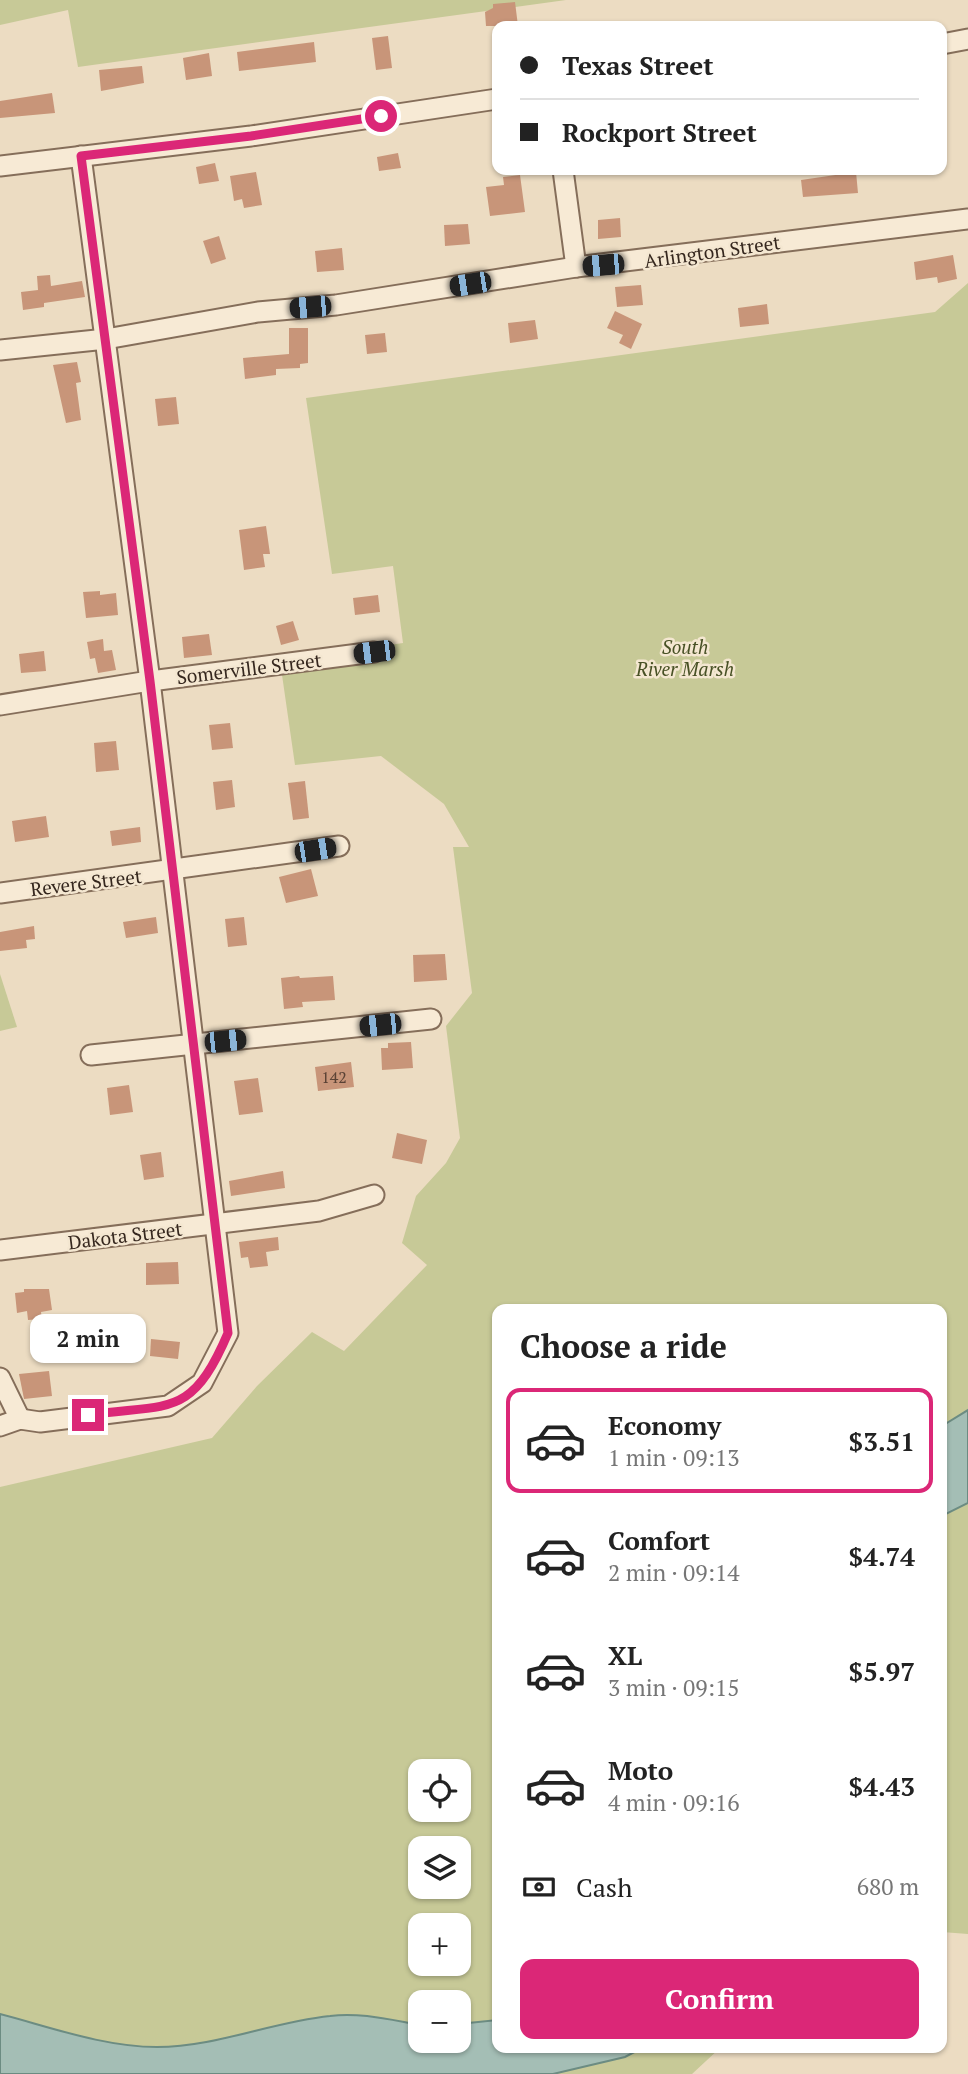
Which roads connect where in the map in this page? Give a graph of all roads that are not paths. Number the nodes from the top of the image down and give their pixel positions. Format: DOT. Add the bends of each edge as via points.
graph roads {
  1 [pos="968,39"];
  2 [pos="947,43"];
  3 [pos="492,100"];
  4 [pos="81,156"];
  5 [pos="0,166"];
  6 [pos="564,175"];
  7 [pos="968,219"];
  8 [pos="576,267"];
  9 [pos="106,339"];
  10 [pos="0,350"];
  11 [pos="374,652"];
  12 [pos="150,681"];
  13 [pos="0,705"];
  14 [pos="339,846"];
  15 [pos="171,872"];
  16 [pos="0,893"];
  17 [pos="431,1019"];
  18 [pos="193,1045"];
  19 [pos="91,1055"];
  20 [pos="374,1195"];
  21 [pos="216,1224"];
  22 [pos="0,1250"];
  23 [pos="0,1378"];
  24 [pos="20,1419"];
  25 [pos="0,1426"];
  1 -- 2 [label="street"];
  3 -- 4 [label="street"];
  4 -- 5 [label="street"];
  4 -- 9 [label="street"];
  6 -- 8 [label="street"];
  7 -- 8 [label="street, Arlington Street"];
  8 -- 9 [label="street, Arlington Street" via="336,305 258,312"];
  9 -- 10 [label="street, Arlington Street"];
  9 -- 12 [label="street"];
  11 -- 12 [label="street, Somerville Street"];
  12 -- 13 [label="street, Somerville Street"];
  12 -- 15 [label="street"];
  14 -- 15 [label="street, Revere Street"];
  15 -- 16 [label="street, Revere Street"];
  15 -- 18 [label="street"];
  17 -- 18 [label="street"];
  18 -- 19 [label="street"];
  18 -- 21 [label="street"];
  20 -- 21 [label="street, Dakota Street" via="319,1210"];
  21 -- 22 [label="street, Dakota Street"];
  21 -- 24 [label="street" via="228,1333 201,1384 180,1400 152,1410 40,1422"];
  23 -- 24 [label="street"];
  24 -- 25 [label="street"];
}
